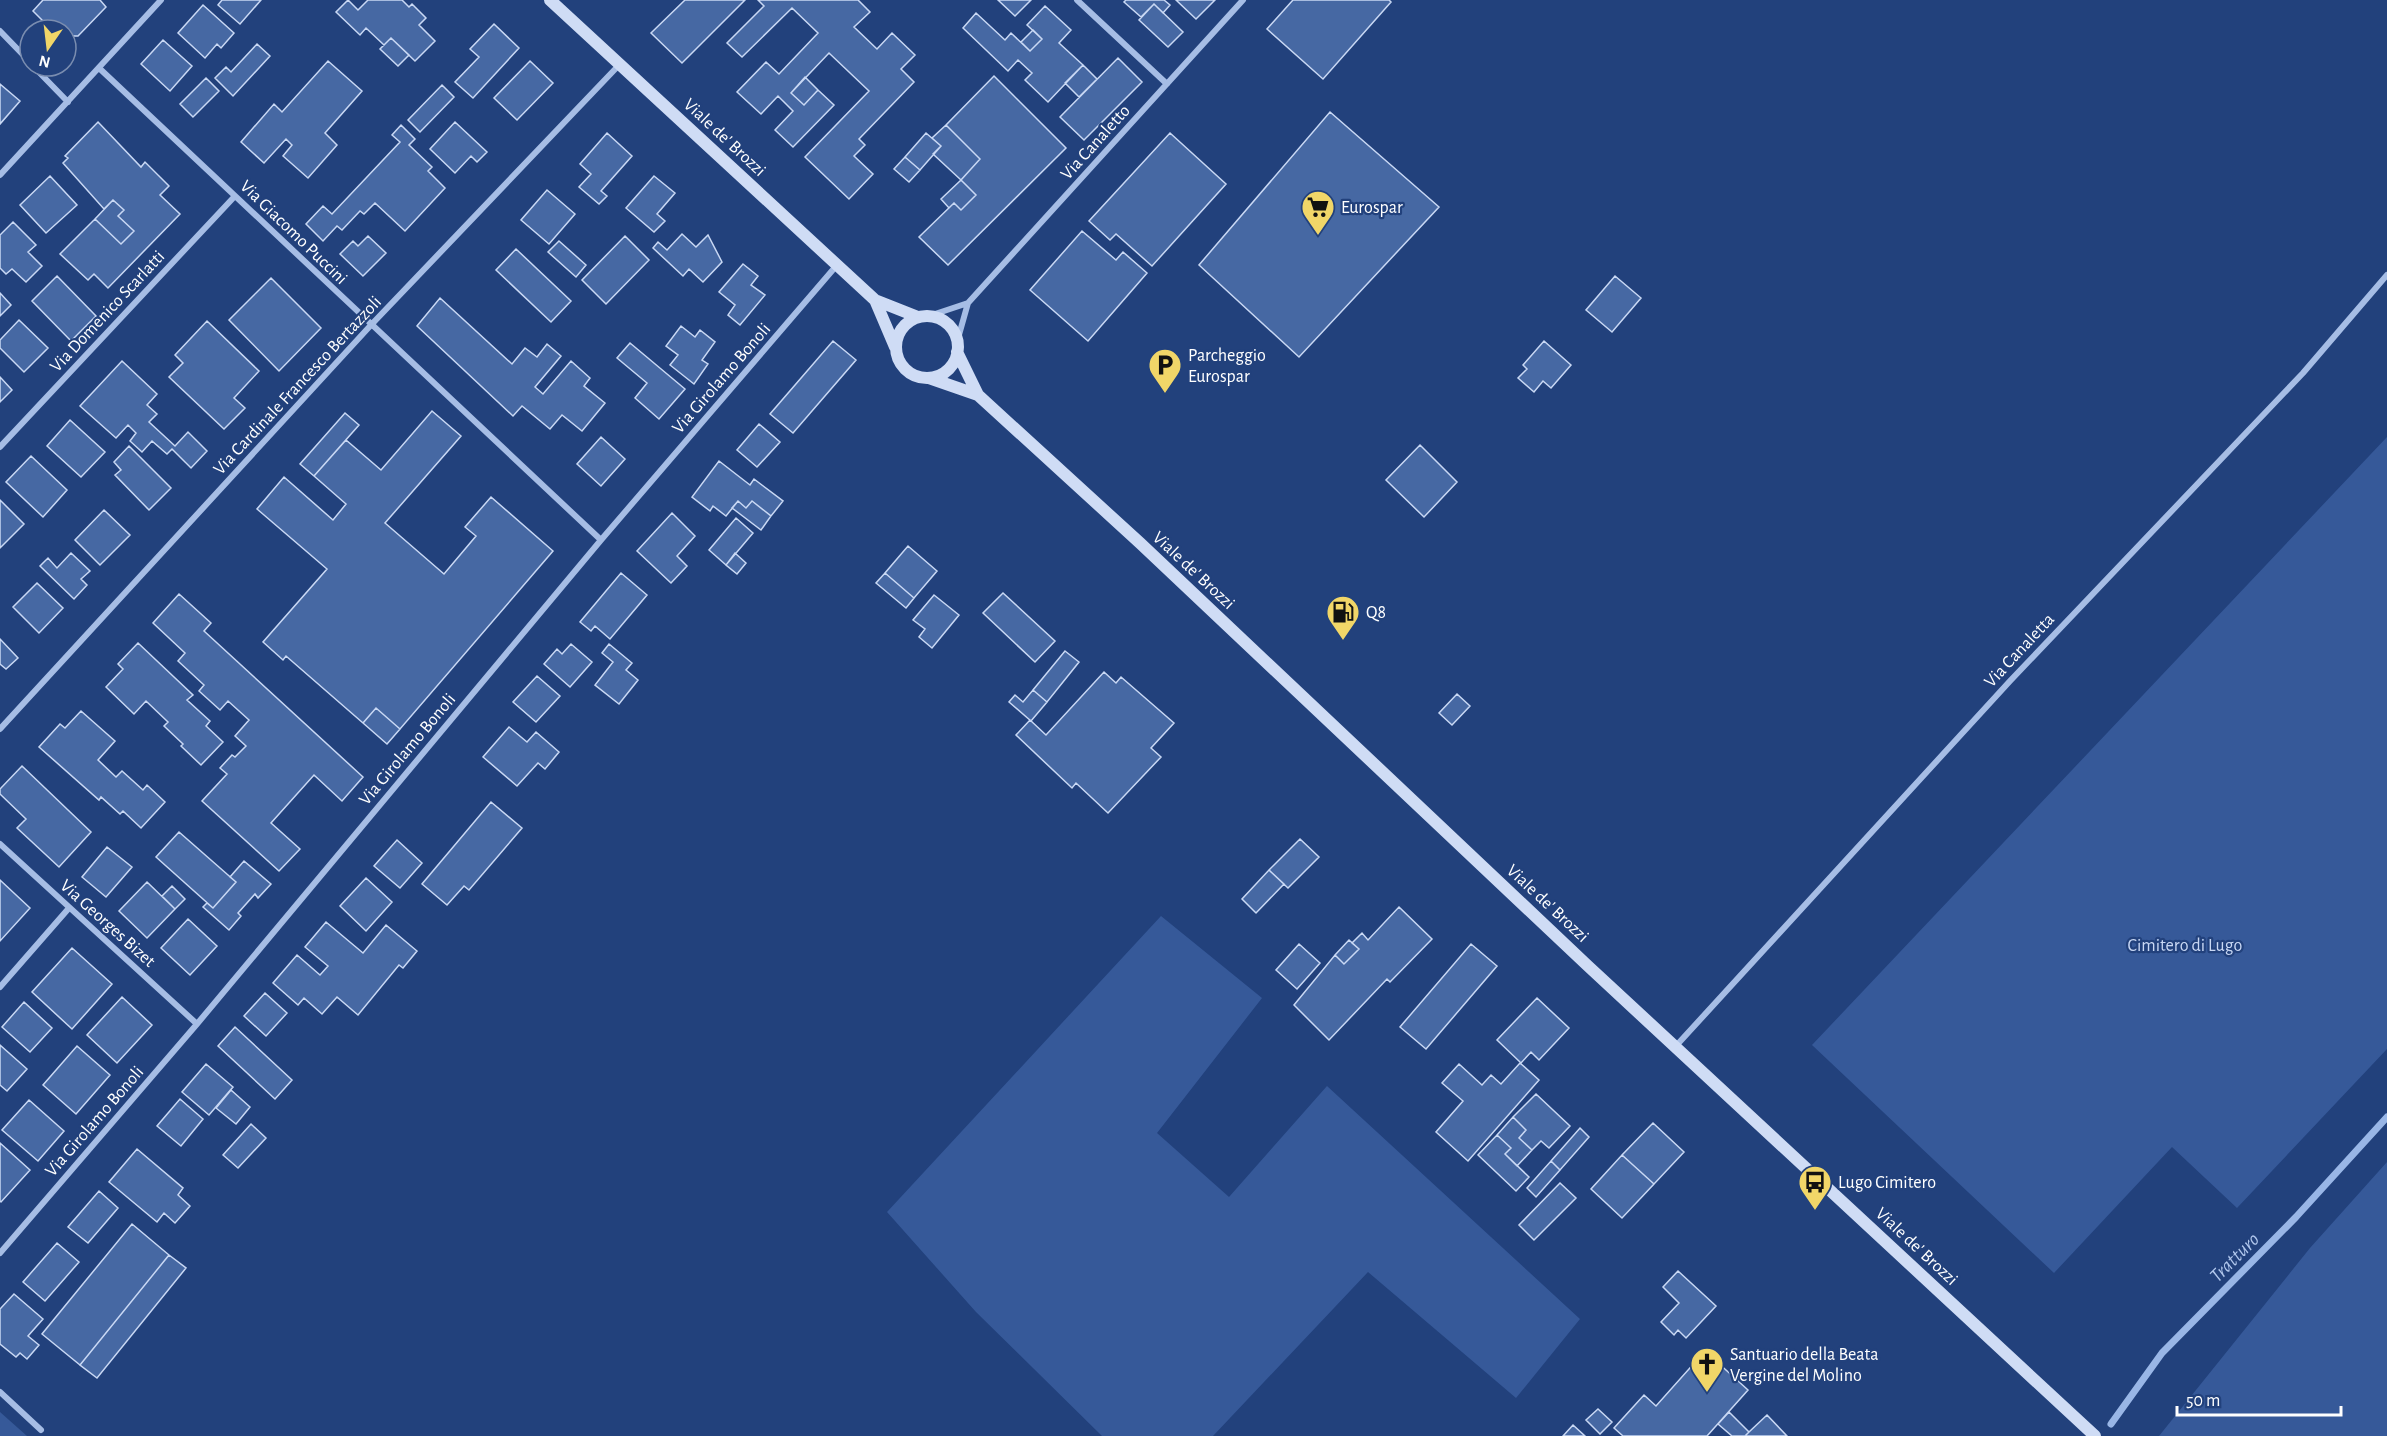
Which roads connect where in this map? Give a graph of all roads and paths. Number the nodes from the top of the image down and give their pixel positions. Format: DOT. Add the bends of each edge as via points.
graph roads {
  1 [pos="161,0"];
  2 [pos="550,0"];
  3 [pos="1077,0"];
  4 [pos="1243,0"];
  5 [pos="0,31"];
  6 [pos="18,50"];
  7 [pos="620,64"];
  8 [pos="99,68"];
  9 [pos="45,78"];
  10 [pos="1167,84"];
  11 [pos="68,102"];
  12 [pos="0,175"];
  13 [pos="235,195"];
  14 [pos="837,265"];
  15 [pos="2387,275"];
  16 [pos="875,300"];
  17 [pos="968,303"];
  18 [pos="924,316"];
  19 [pos="371,326"];
  20 [pos="957,347"];
  21 [pos="895,348"];
  22 [pos="929,378"];
  23 [pos="978,394"];
  24 [pos="0,447"];
  25 [pos="601,540"];
  26 [pos="0,729"];
  27 [pos="0,844"];
  28 [pos="69,908"];
  29 [pos="0,987"];
  30 [pos="197,1024"];
  31 [pos="1675,1047"];
  32 [pos="0,1253"];
  33 [pos="0,1392"];
  34 [pos="41,1430"];
  35 [pos="2095,1436"];
  1 -- 8 [label="street"];
  2 -- 7 [label="street, Viale de' Brozzi"];
  3 -- 10 [label="street"];
  4 -- 10 [label="street, Via Canaletto"];
  5 -- 6 [label="street"];
  7 -- 14 [label="street, Viale de' Brozzi"];
  7 -- 19 [label="street, Via Cardinale Francesco Bertazzoli"];
  8 -- 11 [label="street"];
  8 -- 13 [label="street, Via Giacomo Puccini"];
  9 -- 11 [label="street"];
  10 -- 17 [label="street, Via Canaletto"];
  11 -- 12 [label="street"];
  13 -- 19 [label="street, Via Giacomo Puccini"];
  13 -- 24 [label="street, Via Domenico Scarlatti"];
  14 -- 16 [label="street, Viale de' Brozzi"];
  14 -- 25 [label="street, Via Girolamo Bonoli"];
  15 -- 31 [label="street, Via Canaletta" via="2303,373 2010,681"];
  16 -- 18 [label="street, Viale de' Brozzi"];
  16 -- 21 [label="street, Viale de' Brozzi"];
  17 -- 18 [label="street, Via Canaletto"];
  17 -- 20 [label="street, Via Canaletto"];
  18 -- 20 [label="street, Viale de' Brozzi" via="948,324"];
  18 -- 21 [label="street" via="901,328"];
  19 -- 25 [label="street, Via Giacomo Puccini"];
  19 -- 26 [label="street, Via Cardinale Francesco Bertazzoli"];
  20 -- 22 [label="street" via="948,370"];
  20 -- 23 [label="street, Viale de' Brozzi"];
  21 -- 22 [label="street, Viale de' Brozzi" via="902,366 919,377"];
  22 -- 23 [label="street, Viale de' Brozzi"];
  23 -- 31 [label="street, Viale de' Brozzi"];
  25 -- 30 [label="street, Via Girolamo Bonoli"];
  27 -- 28 [label="street, Via Georges Bizet"];
  28 -- 29 [label="street"];
  28 -- 30 [label="street, Via Georges Bizet"];
  30 -- 32 [label="street, Via Girolamo Bonoli"];
  31 -- 35 [label="street, Viale de' Brozzi"];
  33 -- 34 [label="street"];
}
